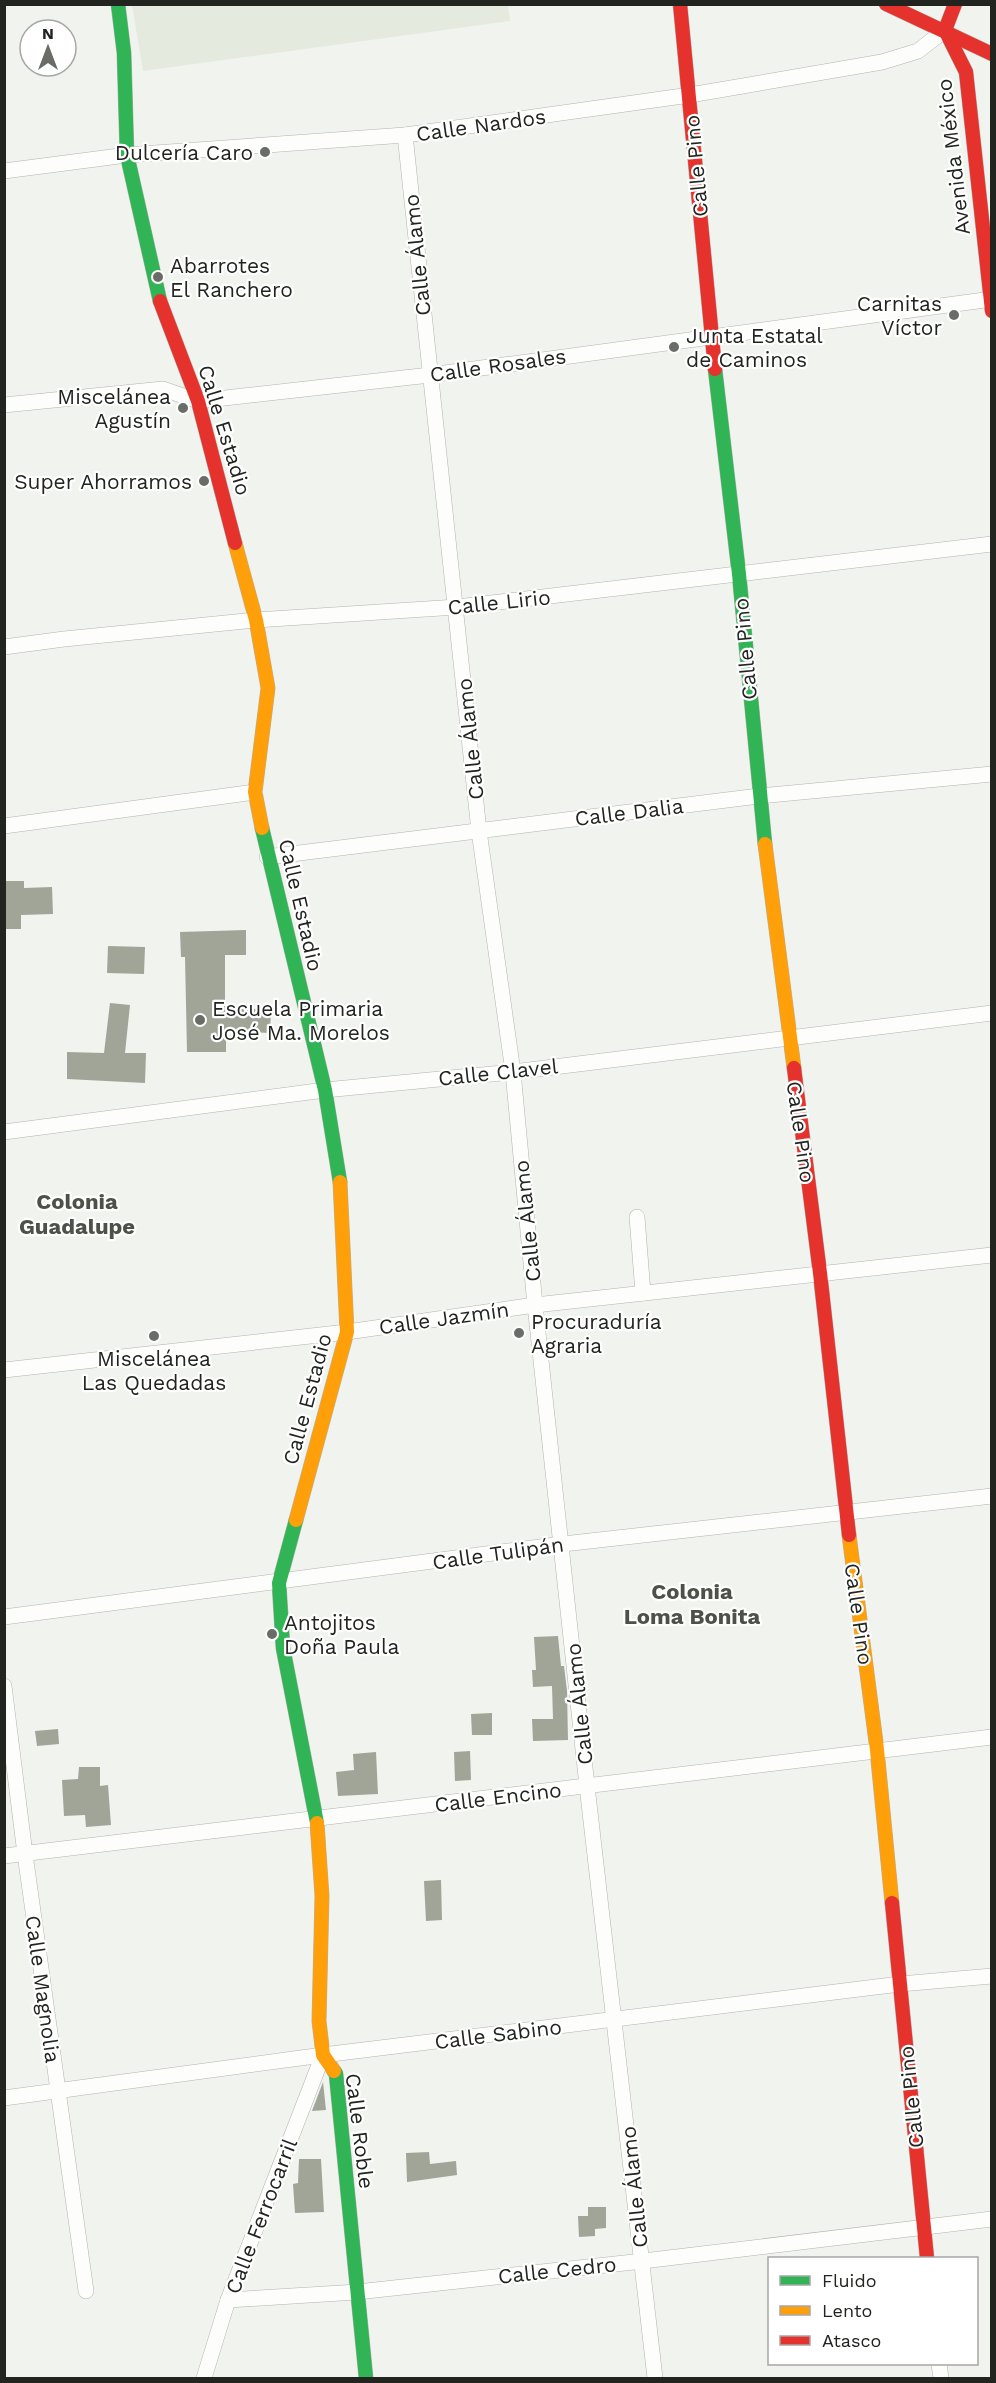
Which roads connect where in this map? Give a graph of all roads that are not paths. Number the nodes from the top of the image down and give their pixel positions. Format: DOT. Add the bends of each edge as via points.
graph roads {
  1 [pos="118,4"];
  2 [pos="680,4"];
  3 [pos="886,4"];
  4 [pos="955,4"];
  5 [pos="945,30"];
  6 [pos="992,54"];
  7 [pos="690,95"];
  8 [pos="405,135"];
  9 [pos="127,155"];
  10 [pos="4,171"];
  11 [pos="991,303"];
  12 [pos="711,335"];
  13 [pos="430,375"];
  14 [pos="198,401"];
  15 [pos="4,405"];
  16 [pos="992,544"];
  17 [pos="739,574"];
  18 [pos="457,607"];
  19 [pos="256,620"];
  20 [pos="4,647"];
  21 [pos="992,774"];
  22 [pos="255,792"];
  23 [pos="759,796"];
  24 [pos="4,826"];
  25 [pos="479,831"];
  26 [pos="267,857"];
  27 [pos="992,1013"];
  28 [pos="789,1037"];
  29 [pos="513,1072"];
  30 [pos="325,1090"];
  31 [pos="4,1132"];
  32 [pos="637,1217"];
  33 [pos="992,1255"];
  34 [pos="820,1273"];
  35 [pos="643,1293"];
  36 [pos="535,1305"];
  37 [pos="347,1332"];
  38 [pos="4,1370"];
  39 [pos="992,1496"];
  40 [pos="846,1514"];
  41 [pos="562,1544"];
  42 [pos="279,1583"];
  43 [pos="4,1617"];
  44 [pos="4,1686"];
  45 [pos="992,1737"];
  46 [pos="878,1750"];
  47 [pos="587,1786"];
  48 [pos="317,1819"];
  49 [pos="25,1854"];
  50 [pos="4,1856"];
  51 [pos="992,1976"];
  52 [pos="900,1984"];
  53 [pos="615,2020"];
  54 [pos="323,2055"];
  55 [pos="57,2093"];
  56 [pos="4,2098"];
  57 [pos="992,2218"];
  58 [pos="924,2225"];
  59 [pos="927,2257"];
  60 [pos="643,2261"];
  61 [pos="86,2291"];
  62 [pos="357,2292"];
  63 [pos="228,2300"];
  64 [pos="204,2379"];
  65 [pos="366,2379"];
  66 [pos="655,2379"];
  1 -- 9 [label="street, Calle Estadio" via="124,53"];
  2 -- 7 [label="street, Calle Pino"];
  3 -- 5 [label="street"];
  4 -- 5 [label="street"];
  5 -- 6 [label="street"];
  5 -- 7 [label="street, Calle Nardos" via="918,51 882,62"];
  5 -- 11 [label="street, Avenida México" via="966,72"];
  7 -- 8 [label="street, Calle Nardos"];
  7 -- 12 [label="street, Calle Pino"];
  8 -- 9 [label="street, Calle Nardos"];
  8 -- 13 [label="street, Calle Álamo"];
  9 -- 10 [label="street, Calle Nardos"];
  9 -- 14 [label="street, Calle Estadio" via="157,294"];
  11 -- 12 [label="street, Calle Rosales"];
  12 -- 13 [label="street, Calle Rosales"];
  12 -- 17 [label="street, Calle Pino"];
  13 -- 14 [label="street, Calle Rosales"];
  13 -- 18 [label="street, Calle Álamo"];
  14 -- 15 [label="street, Calle Rosales" via="163,389"];
  14 -- 19 [label="street, Calle Estadio"];
  16 -- 17 [label="street, Calle Lirio"];
  17 -- 18 [label="street, Calle Lirio"];
  17 -- 23 [label="street, Calle Pino"];
  18 -- 19 [label="street, Calle Lirio"];
  18 -- 25 [label="street, Calle Álamo"];
  19 -- 20 [label="street, Calle Lirio"];
  19 -- 22 [label="street, Calle Estadio" via="268,688"];
  21 -- 23 [label="street, Calle Dalia"];
  22 -- 24 [label="street"];
  22 -- 26 [label="street, Calle Estadio"];
  23 -- 25 [label="street, Calle Dalia"];
  23 -- 28 [label="street, Calle Pino"];
  25 -- 26 [label="street, Calle Dalia"];
  25 -- 29 [label="street, Calle Álamo"];
  26 -- 30 [label="street, Calle Estadio"];
  27 -- 28 [label="street, Calle Clavel"];
  28 -- 29 [label="street, Calle Clavel"];
  28 -- 34 [label="street, Calle Pino"];
  29 -- 30 [label="street, Calle Clavel"];
  29 -- 36 [label="street, Calle Álamo"];
  30 -- 31 [label="street, Calle Clavel"];
  30 -- 37 [label="street, Calle Estadio" via="341,1191"];
  32 -- 35 [label="street"];
  33 -- 34 [label="street, Calle Jazmín"];
  34 -- 35 [label="street, Calle Jazmín"];
  34 -- 40 [label="street, Calle Pino"];
  35 -- 36 [label="street, Calle Jazmín"];
  36 -- 37 [label="street, Calle Jazmín"];
  36 -- 41 [label="street, Calle Álamo"];
  37 -- 38 [label="street, Calle Jazmín"];
  37 -- 42 [label="street, Calle Estadio"];
  39 -- 40 [label="street, Calle Tulipán"];
  40 -- 41 [label="street, Calle Tulipán"];
  40 -- 46 [label="street, Calle Pino"];
  41 -- 42 [label="street, Calle Tulipán"];
  41 -- 47 [label="street, Calle Álamo"];
  42 -- 43 [label="street, Calle Tulipán"];
  42 -- 48 [label="street, Calle Estadio" via="283,1648"];
  44 -- 49 [label="street, Calle Magnolia"];
  45 -- 46 [label="street, Calle Encino"];
  46 -- 47 [label="street, Calle Encino"];
  46 -- 52 [label="street, Calle Pino"];
  47 -- 48 [label="street, Calle Encino"];
  47 -- 53 [label="street, Calle Álamo"];
  48 -- 49 [label="street, Calle Encino"];
  48 -- 54 [label="street, Calle Roble" via="322,1896 319,2021"];
  49 -- 50 [label="street, Calle Encino"];
  49 -- 55 [label="street, Calle Magnolia"];
  51 -- 52 [label="street, Calle Sabino"];
  52 -- 53 [label="street, Calle Sabino"];
  52 -- 58 [label="street, Calle Pino"];
  53 -- 54 [label="street, Calle Sabino"];
  53 -- 60 [label="street, Calle Álamo"];
  54 -- 55 [label="street, Calle Sabino"];
  54 -- 62 [label="street, Calle Roble" via="336,2074"];
  54 -- 63 [label="street, Calle Ferrocarril"];
  55 -- 56 [label="street, Calle Sabino"];
  55 -- 61 [label="street, Calle Magnolia"];
  57 -- 58 [label="street, Calle Cedro"];
  58 -- 59 [label="street, Calle Pino"];
  58 -- 60 [label="street, Calle Cedro"];
  60 -- 62 [label="street, Calle Cedro"];
  60 -- 66 [label="street, Calle Álamo"];
  62 -- 63 [label="street, Calle Cedro"];
  62 -- 65 [label="street, Calle Roble"];
  63 -- 64 [label="street, Calle Ferrocarril"];
}
